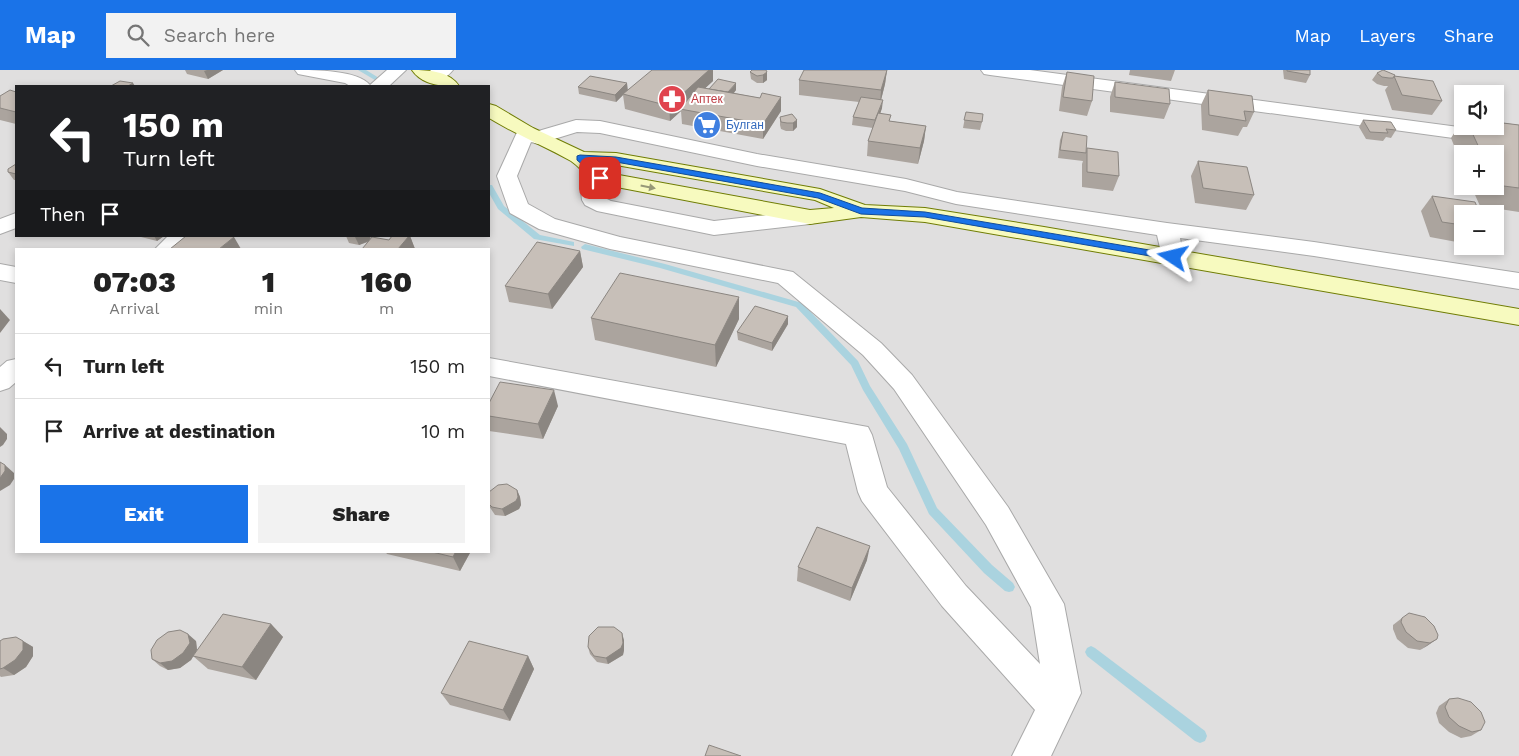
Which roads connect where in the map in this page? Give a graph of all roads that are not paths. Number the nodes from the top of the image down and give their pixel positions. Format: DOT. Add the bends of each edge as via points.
graph roads {
  1 [pos="304,70"];
  2 [pos="397,70"];
  3 [pos="990,70"];
  4 [pos="433,72"];
  5 [pos="360,85"];
  6 [pos="380,85"];
  7 [pos="449,85"];
  8 [pos="490,111"];
  9 [pos="532,135"];
  10 [pos="1519,141"];
  11 [pos="580,158"];
  12 [pos="600,178"];
  13 [pos="929,192"];
  14 [pos="861,211"];
  15 [pos="925,215"];
  16 [pos="810,217"];
  17 [pos="15,220"];
  18 [pos="0,227"];
  19 [pos="1167,230"];
  20 [pos="181,237"];
  21 [pos="167,248"];
  22 [pos="1173,257"];
  23 [pos="0,272"];
  24 [pos="15,275"];
  25 [pos="1519,280"];
  26 [pos="1519,317"];
  27 [pos="490,367"];
  28 [pos="15,369"];
  29 [pos="0,381"];
  30 [pos="1056,706"];
  31 [pos="1031,756"];
  1 -- 5 [label="street" via="350,79"];
  2 -- 6 [label="street"];
  3 -- 10 [label="street"];
  4 -- 7 [label="street"];
  8 -- 9 [label="street"];
  9 -- 11 [label="street"];
  9 -- 13 [label="street" via="576,126 600,127"];
  9 -- 30 [label="street" via="507,176 518,208 548,224 618,244 785,277 872,350 903,382 997,516 1047,604 1063,693"];
  11 -- 12 [label="street"];
  11 -- 14 [label="street" via="616,159 820,195"];
  12 -- 16 [label="street, one-way"];
  12 -- 16 [label="street" via="592,191 593,200 605,206 714,228"];
  13 -- 15 [label="street"];
  13 -- 19 [label="street"];
  14 -- 15 [label="street"];
  14 -- 16 [label="street"];
  15 -- 22 [label="street"];
  17 -- 18 [label="street"];
  19 -- 22 [label="street"];
  19 -- 25 [label="street" via="1314,248"];
  20 -- 21 [label="street"];
  22 -- 26 [label="street"];
  23 -- 24 [label="street"];
  27 -- 30 [label="street" via="858,435 873,492 954,596"];
  28 -- 29 [label="street"];
  30 -- 31 [label="street"];
}
